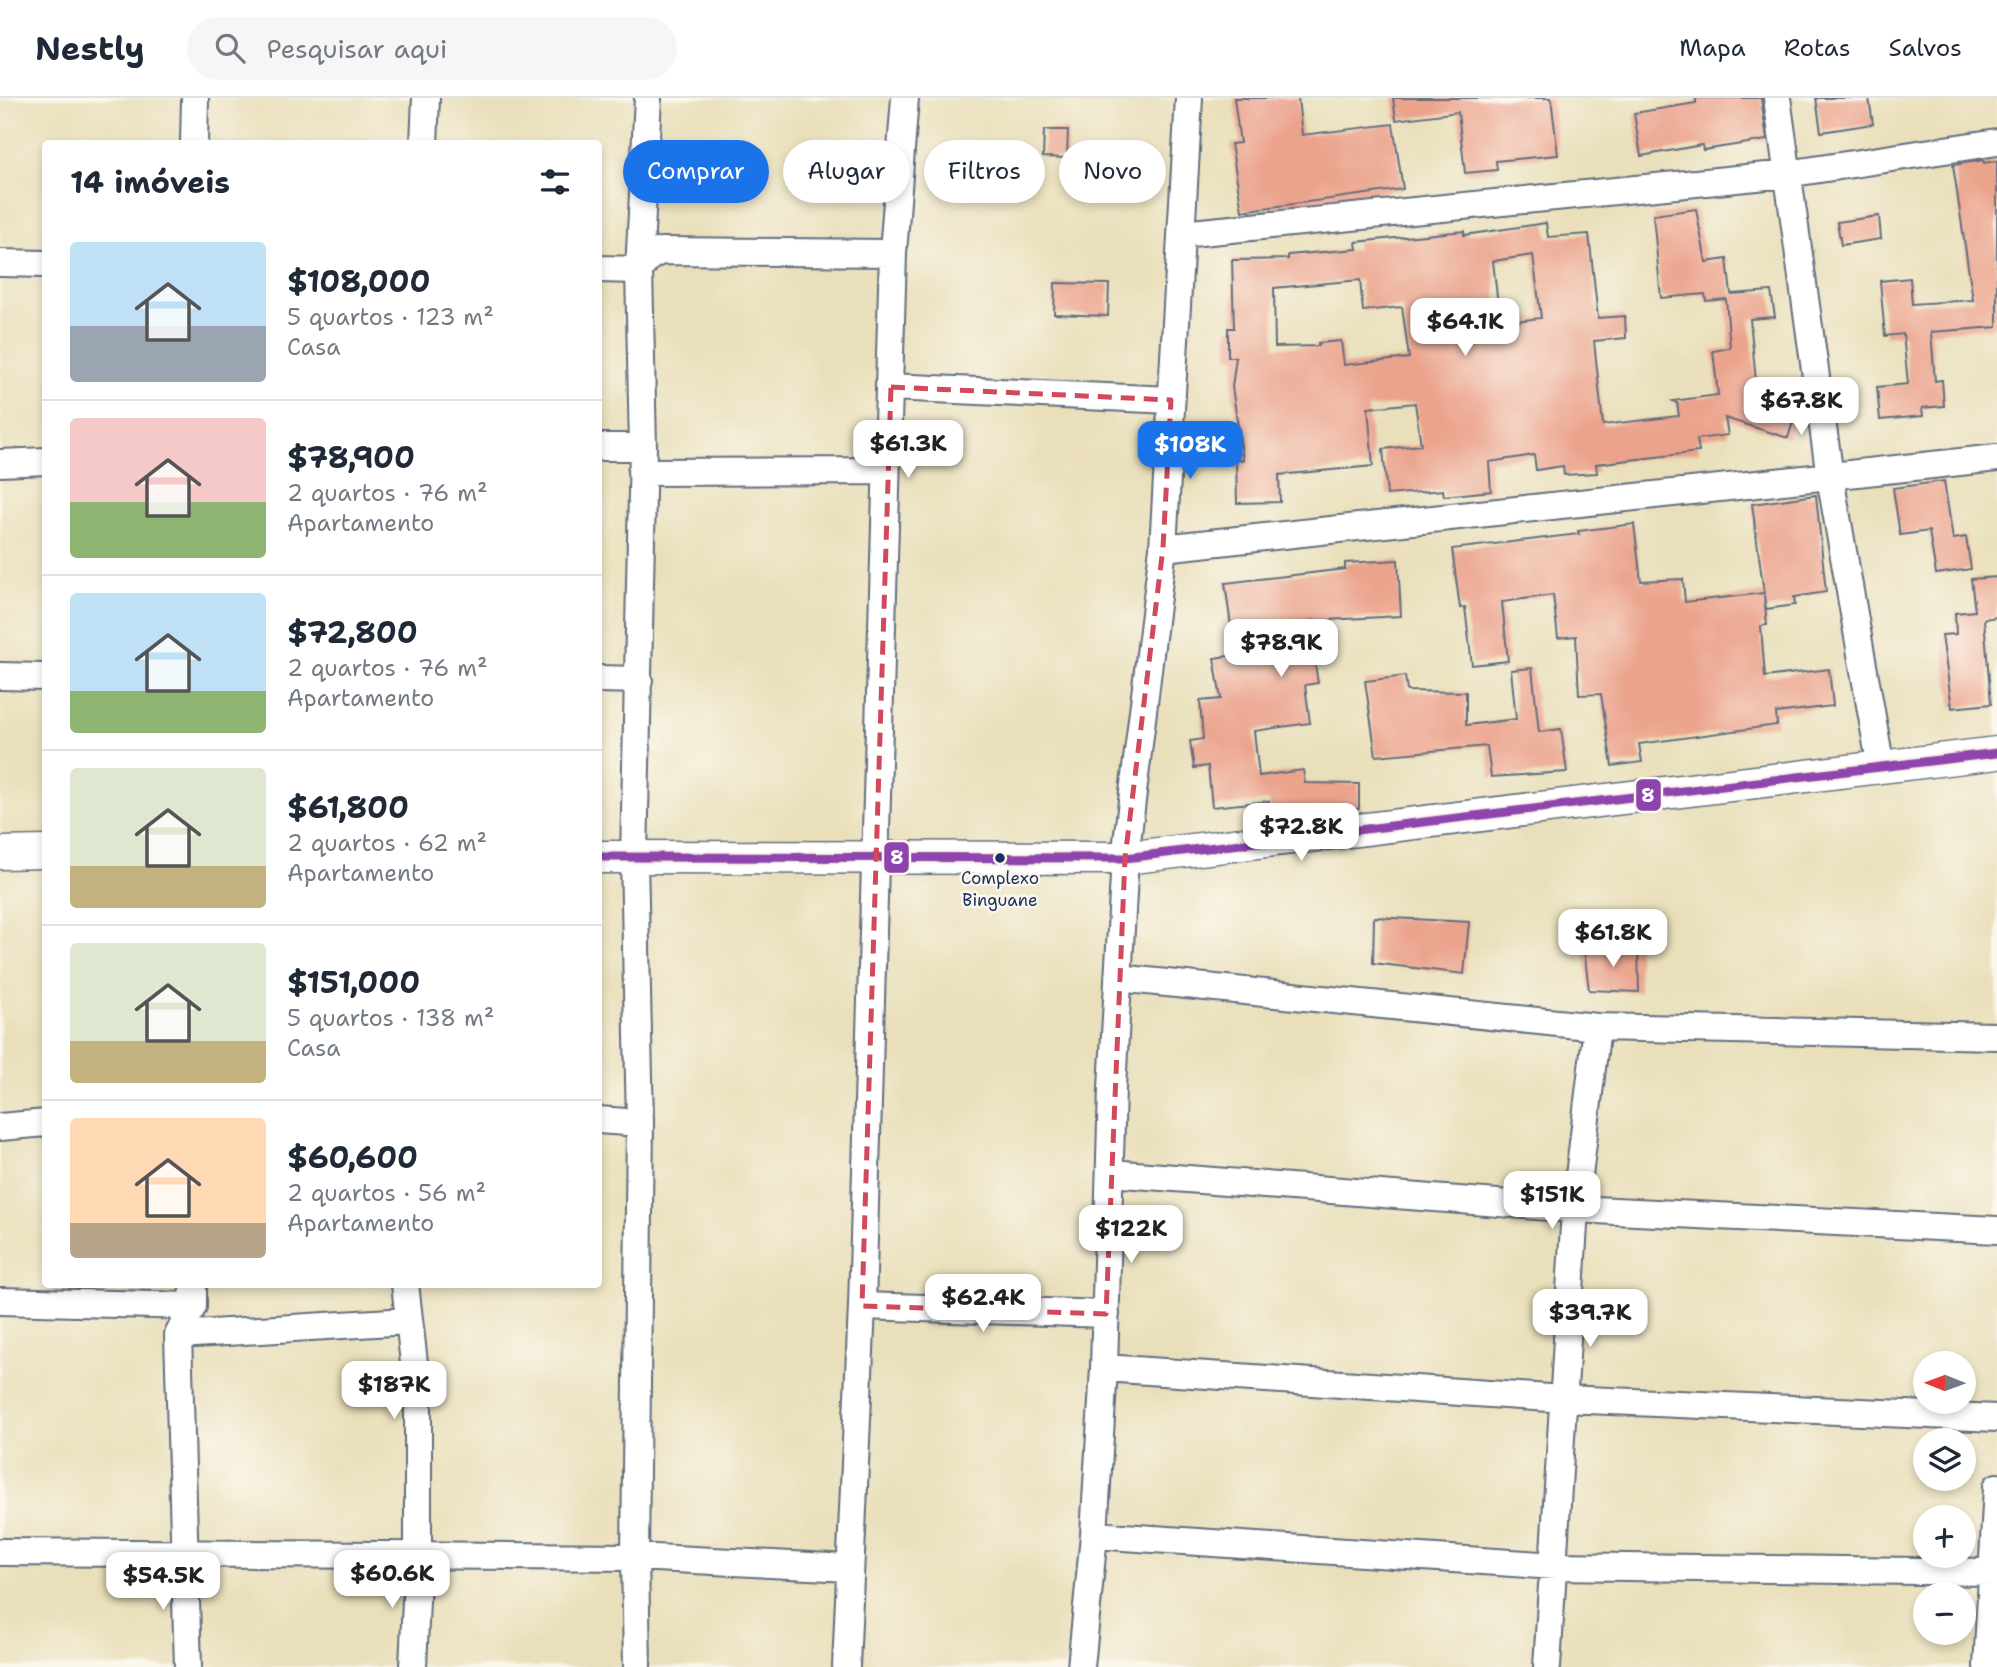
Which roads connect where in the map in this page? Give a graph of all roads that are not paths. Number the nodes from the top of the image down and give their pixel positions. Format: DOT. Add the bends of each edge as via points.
graph roads {
  1 [pos="195,98"];
  2 [pos="426,98"];
  3 [pos="648,98"];
  4 [pos="905,98"];
  5 [pos="1189,98"];
  6 [pos="1777,98"];
  7 [pos="194,140"];
  8 [pos="424,140"];
  9 [pos="1997,142"];
  10 [pos="1787,174"];
  11 [pos="1181,234"];
  12 [pos="893,253"];
  13 [pos="0,263"];
  14 [pos="42,264"];
  15 [pos="602,269"];
  16 [pos="639,270"];
  17 [pos="891,387"];
  18 [pos="1171,400"];
  19 [pos="602,448"];
  20 [pos="1997,458"];
  21 [pos="642,459"];
  22 [pos="42,461"];
  23 [pos="0,463"];
  24 [pos="885,471"];
  25 [pos="1830,477"];
  26 [pos="1163,548"];
  27 [pos="0,676"];
  28 [pos="42,677"];
  29 [pos="602,679"];
  30 [pos="639,680"];
  31 [pos="1997,753"];
  32 [pos="1881,768"];
  33 [pos="42,852"];
  34 [pos="0,853"];
  35 [pos="602,857"];
  36 [pos="634,858"];
  37 [pos="1125,858"];
  38 [pos="873,859"];
  39 [pos="1118,978"];
  40 [pos="1597,1027"];
  41 [pos="1997,1036"];
  42 [pos="602,1120"];
  43 [pos="640,1123"];
  44 [pos="42,1124"];
  45 [pos="0,1127"];
  46 [pos="1110,1173"];
  47 [pos="1575,1209"];
  48 [pos="1997,1230"];
  49 [pos="405,1288"];
  50 [pos="193,1295"];
  51 [pos="0,1301"];
  52 [pos="862,1306"];
  53 [pos="1106,1314"];
  54 [pos="408,1321"];
  55 [pos="178,1335"];
  56 [pos="1104,1368"];
  57 [pos="1564,1399"];
  58 [pos="1997,1419"];
  59 [pos="1997,1487"];
  60 [pos="1094,1535"];
  61 [pos="0,1552"];
  62 [pos="186,1555"];
  63 [pos="418,1556"];
  64 [pos="635,1557"];
  65 [pos="1555,1566"];
  66 [pos="849,1569"];
  67 [pos="1992,1572"];
  68 [pos="1994,1616"];
  69 [pos="188,1667"];
  70 [pos="413,1667"];
  71 [pos="637,1667"];
  72 [pos="846,1667"];
  73 [pos="1081,1667"];
  74 [pos="1547,1667"];
  75 [pos="1987,1667"];
  1 -- 7 [label="street"];
  2 -- 8 [label="street"];
  3 -- 16 [label="street"];
  4 -- 12 [label="street"];
  5 -- 11 [label="street"];
  6 -- 10 [label="street"];
  9 -- 10 [label="street"];
  10 -- 11 [label="street"];
  10 -- 25 [label="street"];
  11 -- 18 [label="street"];
  12 -- 16 [label="street" via="661,251"];
  12 -- 17 [label="street"];
  13 -- 14 [label="street"];
  15 -- 16 [label="street"];
  16 -- 21 [label="street"];
  17 -- 18 [label="street"];
  17 -- 24 [label="street"];
  18 -- 26 [label="street"];
  19 -- 21 [label="street"];
  20 -- 25 [label="street"];
  21 -- 24 [label="street"];
  21 -- 30 [label="street"];
  22 -- 23 [label="street"];
  24 -- 38 [label="street"];
  25 -- 26 [label="street"];
  25 -- 32 [label="street"];
  26 -- 37 [label="street"];
  27 -- 28 [label="street"];
  29 -- 30 [label="street"];
  30 -- 36 [label="street"];
  31 -- 32 [label="street"];
  32 -- 37 [label="street"];
  33 -- 34 [label="street"];
  35 -- 36 [label="street"];
  36 -- 38 [label="street"];
  36 -- 43 [label="street"];
  37 -- 38 [label="street"];
  37 -- 39 [label="street"];
  38 -- 52 [label="street"];
  39 -- 40 [label="street"];
  39 -- 46 [label="street"];
  40 -- 41 [label="street"];
  40 -- 47 [label="street"];
  42 -- 43 [label="street"];
  43 -- 64 [label="street"];
  44 -- 45 [label="street"];
  46 -- 47 [label="street"];
  46 -- 53 [label="street"];
  47 -- 48 [label="street"];
  47 -- 57 [label="street"];
  49 -- 54 [label="street"];
  50 -- 51 [label="street"];
  50 -- 55 [label="street"];
  52 -- 53 [label="street"];
  52 -- 66 [label="street"];
  53 -- 56 [label="street"];
  54 -- 55 [label="street"];
  54 -- 63 [label="street" via="418,1398"];
  55 -- 62 [label="street"];
  56 -- 57 [label="street"];
  56 -- 60 [label="street"];
  57 -- 58 [label="street"];
  57 -- 65 [label="street"];
  59 -- 67 [label="street"];
  60 -- 65 [label="street"];
  60 -- 73 [label="street"];
  61 -- 62 [label="street"];
  62 -- 63 [label="street"];
  62 -- 69 [label="street"];
  63 -- 64 [label="street"];
  63 -- 70 [label="street"];
  64 -- 66 [label="street"];
  64 -- 71 [label="street"];
  65 -- 67 [label="street"];
  65 -- 74 [label="street"];
  66 -- 72 [label="street"];
  67 -- 68 [label="street"];
  68 -- 75 [label="street"];
}
